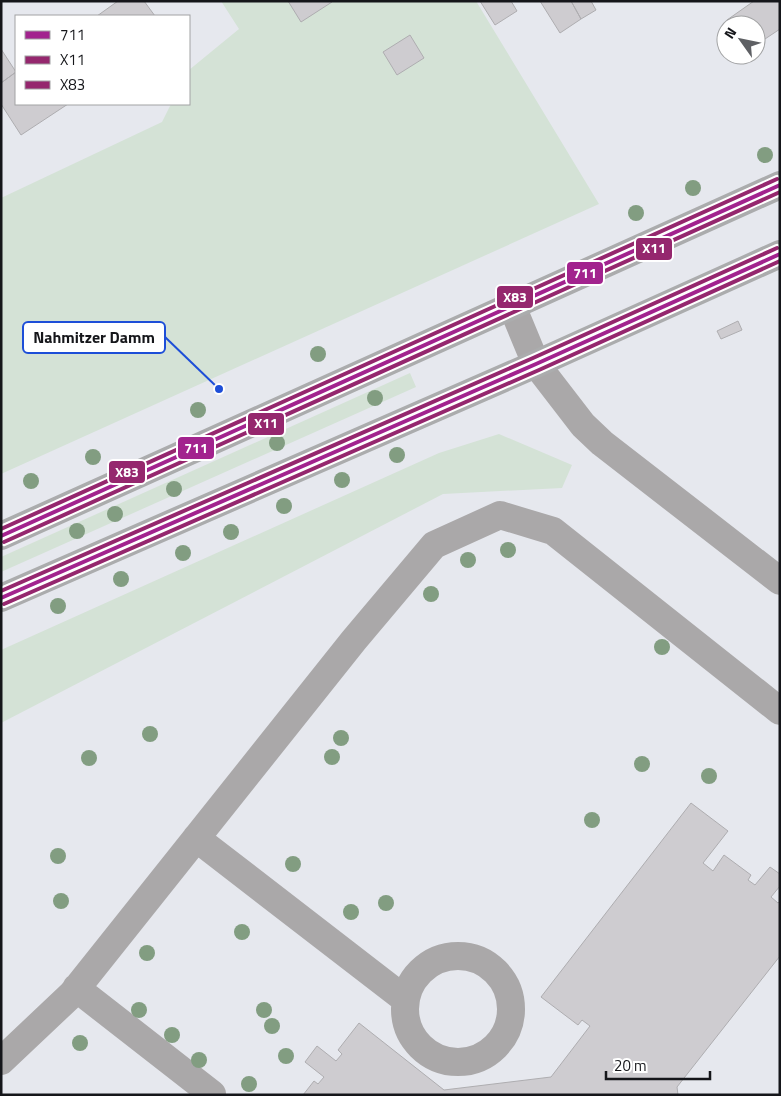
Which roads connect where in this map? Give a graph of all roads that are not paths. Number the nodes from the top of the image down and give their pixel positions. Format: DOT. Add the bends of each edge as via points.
graph roads {
  1 [pos="780,186"];
  2 [pos="780,254"];
  3 [pos="512,306"];
  4 [pos="536,364"];
  5 [pos="1,536"];
  6 [pos="780,581"];
  7 [pos="1,598"];
  8 [pos="780,711"];
  9 [pos="196,838"];
  10 [pos="76,988"];
  11 [pos="406,1000"];
  12 [pos="1,1061"];
  13 [pos="212,1094"];
  1 -- 3 [label="main road"];
  2 -- 4 [label="main road"];
  3 -- 4 [label="lane"];
  3 -- 5 [label="main road"];
  4 -- 6 [label="lane" via="582,425 602,443"];
  4 -- 7 [label="main road"];
  8 -- 9 [label="lane" via="553,531 500,515 434,545"];
  9 -- 10 [label="lane"];
  9 -- 11 [label="lane"];
  10 -- 12 [label="lane"];
  10 -- 13 [label="lane"];
}
